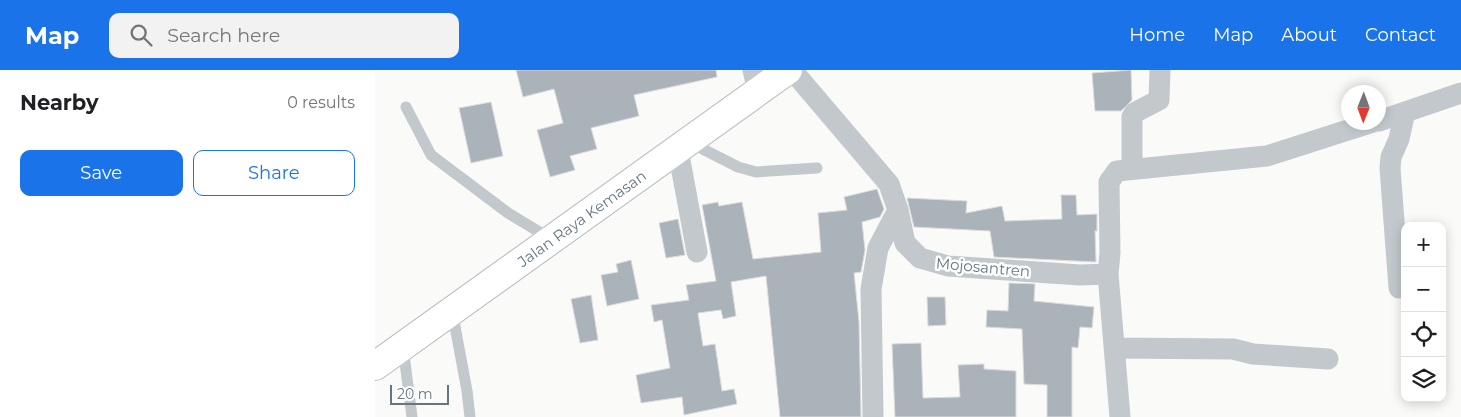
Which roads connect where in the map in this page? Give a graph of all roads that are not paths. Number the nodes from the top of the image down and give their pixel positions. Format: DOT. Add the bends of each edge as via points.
graph roads {
  1 [pos="788,70"];
  2 [pos="792,70"];
  3 [pos="1160,70"];
  4 [pos="756,80"];
  5 [pos="1461,93"];
  6 [pos="406,107"];
  7 [pos="1405,112"];
  8 [pos="1386,119"];
  9 [pos="1348,130"];
  10 [pos="684,146"];
  11 [pos="817,168"];
  12 [pos="1132,168"];
  13 [pos="898,210"];
  14 [pos="551,239"];
  15 [pos="697,252"];
  16 [pos="1108,274"];
  17 [pos="1399,288"];
  18 [pos="452,310"];
  19 [pos="402,345"];
  20 [pos="1114,348"];
  21 [pos="1328,359"];
  22 [pos="377,360"];
  23 [pos="873,416"];
  24 [pos="412,417"];
  25 [pos="470,417"];
  26 [pos="1120,417"];
  1 -- 4 [label="main road, Jalan Raya Kemasan"];
  2 -- 13 [label="street, Mojosantren" via="889,184"];
  3 -- 12 [label="street" via="1159,100 1134,113 1130,121"];
  4 -- 10 [label="main road, Jalan Raya Kemasan"];
  5 -- 7 [label="street"];
  6 -- 14 [label="lane" via="431,155 508,213"];
  7 -- 8 [label="street"];
  7 -- 17 [label="street" via="1390,168"];
  9 -- 12 [label="street" via="1267,156"];
  10 -- 11 [label="lane" via="756,172"];
  10 -- 14 [label="main road, Jalan Raya Kemasan"];
  10 -- 15 [label="street"];
  12 -- 16 [label="street" via="1117,171 1109,182"];
  13 -- 16 [label="street, Mojosantren" via="905,243 920,258 931,263 1080,275"];
  13 -- 23 [label="street" via="878,248 871,289"];
  14 -- 18 [label="main road, Jalan Raya Kemasan"];
  16 -- 20 [label="street"];
  18 -- 19 [label="main road, Jalan Raya Kemasan"];
  18 -- 25 [label="lane"];
  19 -- 22 [label="main road, Jalan Raya Kemasan"];
  19 -- 24 [label="lane"];
  20 -- 21 [label="street" via="1233,349 1253,354"];
  20 -- 26 [label="street"];
}
